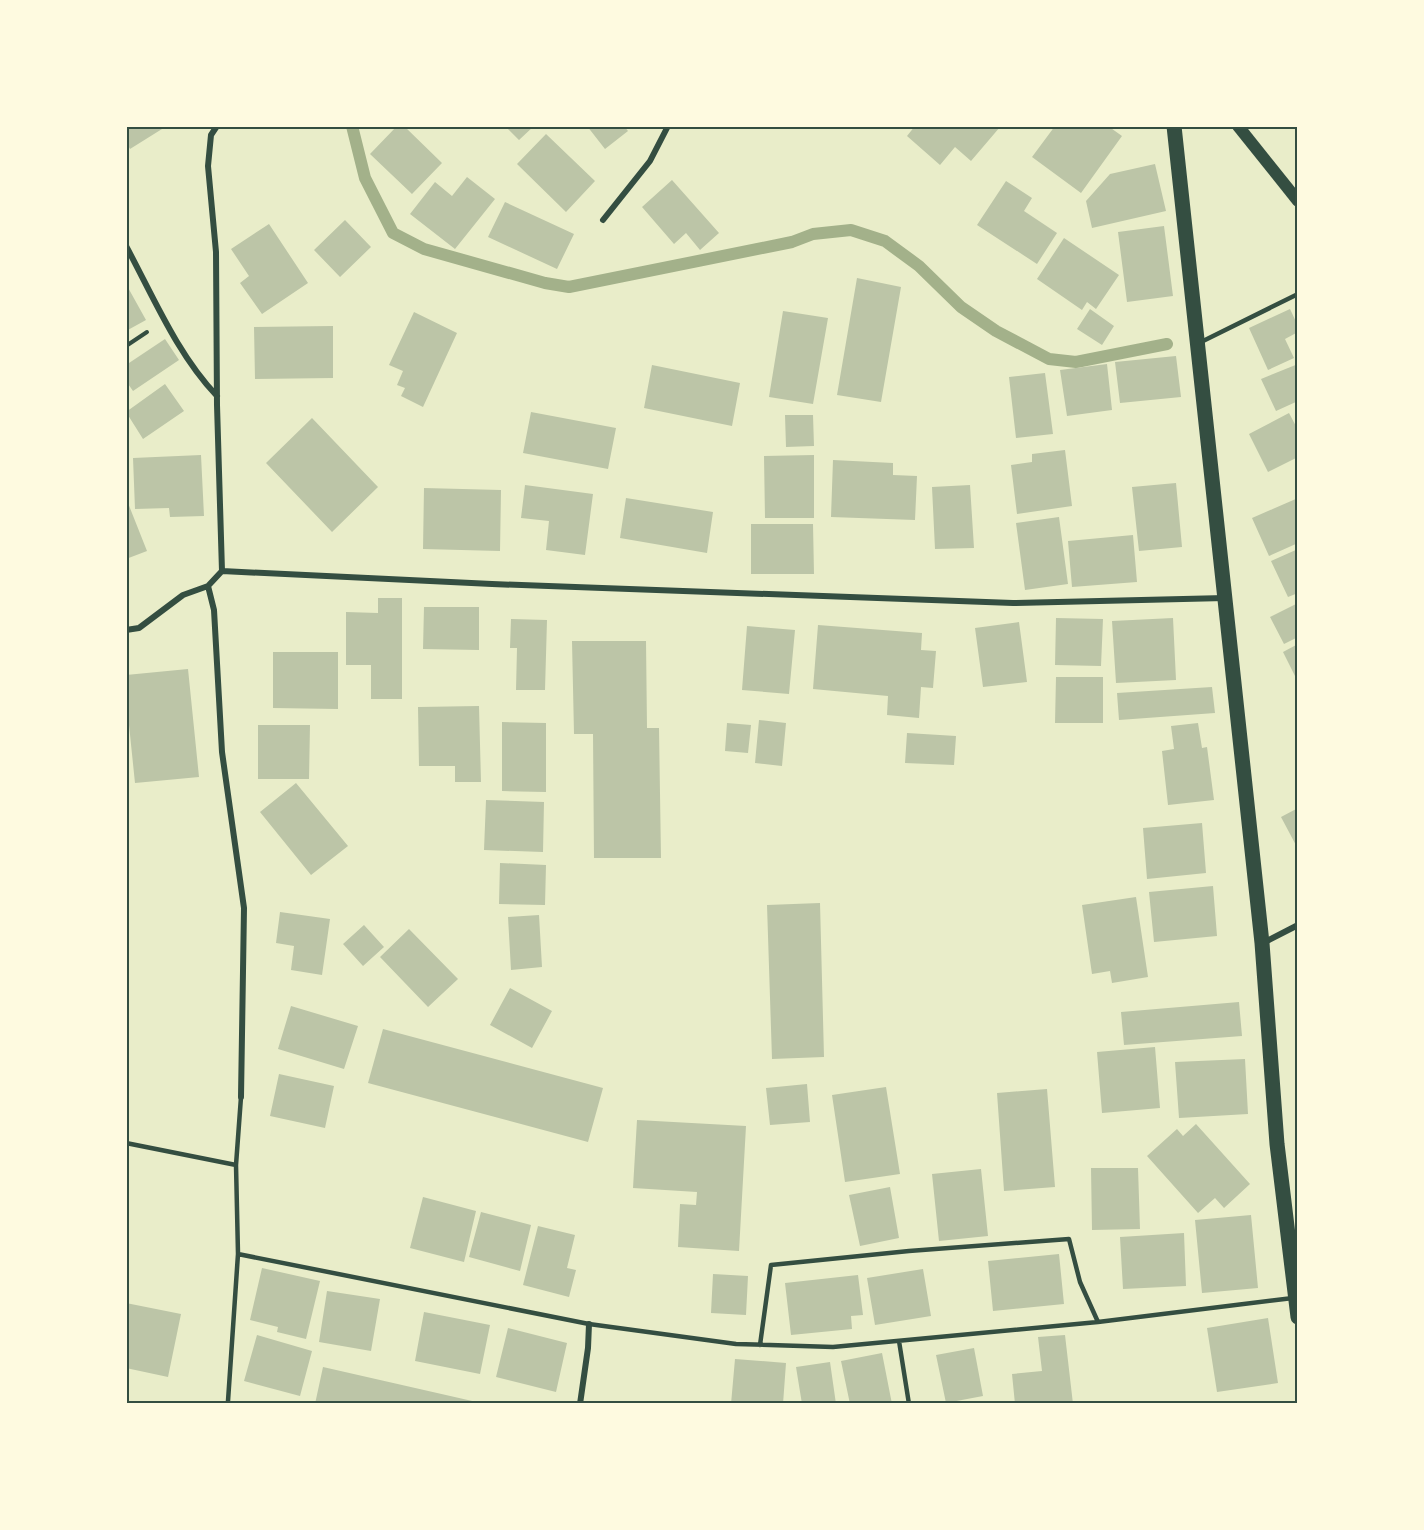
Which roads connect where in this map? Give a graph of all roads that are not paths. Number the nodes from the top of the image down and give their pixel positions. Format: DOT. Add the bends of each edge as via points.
graph roads {
  1 [pos="217,126"];
  2 [pos="1174,126"];
  3 [pos="1238,126"];
  4 [pos="663,128"];
  5 [pos="1298,201"];
  6 [pos="603,220"];
  7 [pos="126,246"];
  8 [pos="1298,294"];
  9 [pos="1198,343"];
  10 [pos="217,396"];
  11 [pos="222,571"];
  12 [pos="208,586"];
  13 [pos="1225,598"];
  14 [pos="126,630"];
  15 [pos="1298,925"];
  16 [pos="1262,943"];
  17 [pos="241,1097"];
  18 [pos="126,1143"];
  19 [pos="236,1165"];
  20 [pos="238,1254"];
  21 [pos="1296,1297"];
  22 [pos="1298,1317"];
  23 [pos="1098,1322"];
  24 [pos="589,1324"];
  25 [pos="899,1341"];
  26 [pos="760,1345"];
  27 [pos="228,1401"];
  28 [pos="580,1404"];
  29 [pos="909,1404"];
  1 -- 10 [label="street" via="211,135 208,166 216,252"];
  2 -- 9 [label="main road"];
  3 -- 5 [label="main road"];
  4 -- 6 [label="street" via="650,161"];
  7 -- 10 [label="street" via="200,379"];
  8 -- 9 [label="lane"];
  9 -- 13 [label="main road"];
  10 -- 11 [label="street"];
  11 -- 12 [label="street"];
  11 -- 13 [label="street" via="1001,603"];
  12 -- 14 [label="street" via="183,595 139,628"];
  12 -- 17 [label="street" via="214,610 222,752 244,908"];
  13 -- 16 [label="main road"];
  15 -- 16 [label="street"];
  16 -- 21 [label="main road" via="1277,1144"];
  17 -- 19 [label="lane"];
  18 -- 19 [label="lane"];
  19 -- 20 [label="lane"];
  20 -- 24 [label="lane"];
  20 -- 27 [label="lane"];
  21 -- 22 [label="main road"];
  21 -- 23 [label="lane"];
  23 -- 25 [label="lane"];
  23 -- 26 [label="lane" via="1080,1282 1070,1239 771,1265"];
  24 -- 26 [label="lane"];
  24 -- 28 [label="street"];
  25 -- 26 [label="lane" via="833,1347"];
  25 -- 29 [label="lane"];
}
